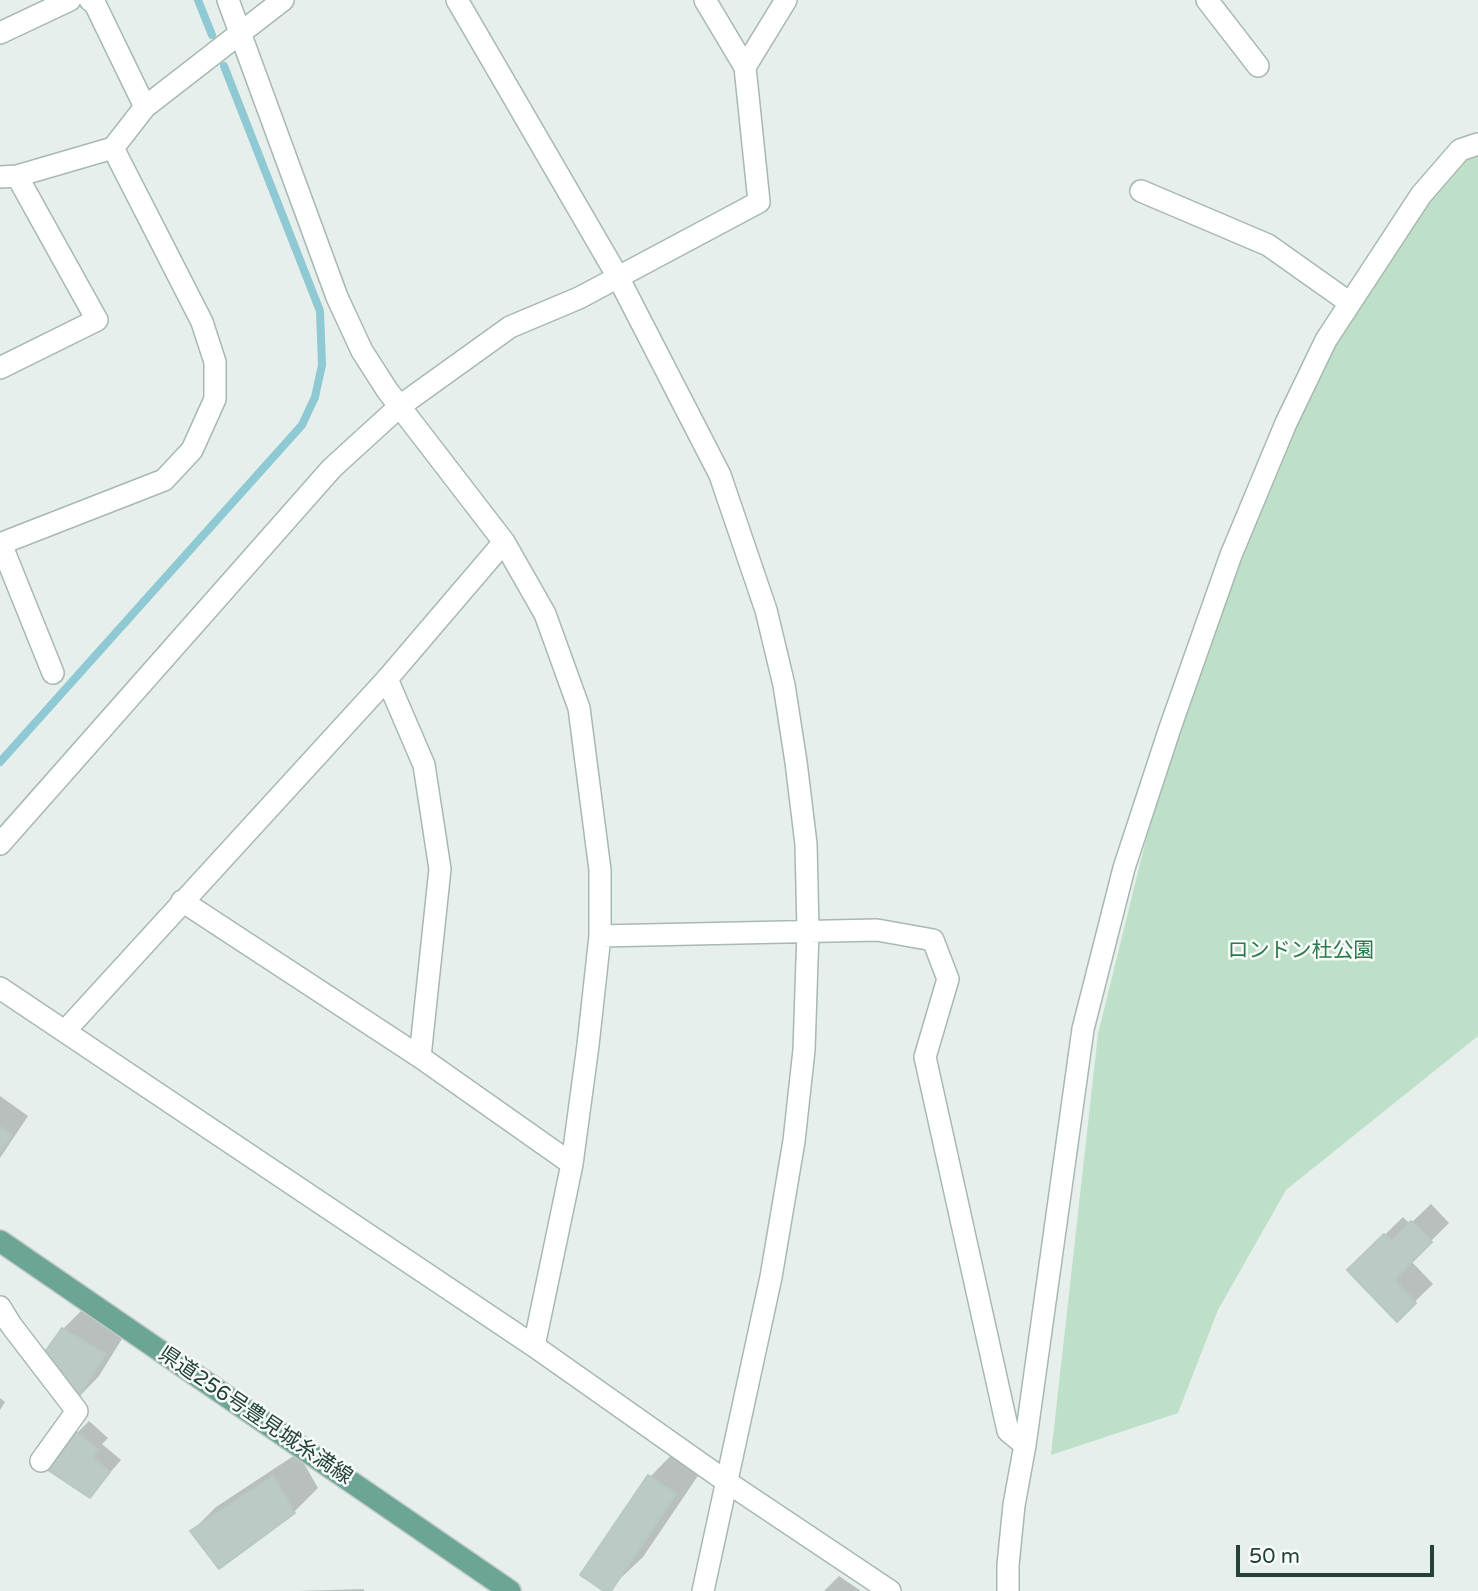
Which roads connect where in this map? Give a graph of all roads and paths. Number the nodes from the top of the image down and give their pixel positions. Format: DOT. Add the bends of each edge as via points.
graph roads {
  1 [pos="70,0"];
  2 [pos="90,0"];
  3 [pos="228,0"];
  4 [pos="283,0"];
  5 [pos="457,0"];
  6 [pos="705,0"];
  7 [pos="786,0"];
  8 [pos="1208,0"];
  9 [pos="0,33"];
  10 [pos="239,33"];
  11 [pos="1258,66"];
  12 [pos="745,67"];
  13 [pos="145,107"];
  14 [pos="1478,144"];
  15 [pos="113,148"];
  16 [pos="9,176"];
  17 [pos="1141,191"];
  18 [pos="618,277"];
  19 [pos="1350,303"];
  20 [pos="0,368"];
  21 [pos="400,406"];
  22 [pos="504,542"];
  23 [pos="0,544"];
  24 [pos="54,673"];
  25 [pos="387,679"];
  26 [pos="0,844"];
  27 [pos="183,901"];
  28 [pos="808,931"];
  29 [pos="600,936"];
  30 [pos="0,988"];
  31 [pos="65,1031"];
  32 [pos="420,1057"];
  33 [pos="572,1164"];
  34 [pos="2,1248"];
  35 [pos="4,1324"];
  36 [pos="534,1346"];
  37 [pos="1026,1445"];
  38 [pos="41,1461"];
  39 [pos="727,1482"];
  40 [pos="510,1591"];
  41 [pos="704,1591"];
  42 [pos="890,1591"];
  43 [pos="1009,1591"];
  1 -- 9 [label="street"];
  2 -- 13 [label="street"];
  3 -- 10 [label="street"];
  4 -- 10 [label="street"];
  5 -- 18 [label="street"];
  6 -- 12 [label="street"];
  7 -- 12 [label="street"];
  8 -- 11 [label="street"];
  10 -- 13 [label="street"];
  10 -- 21 [label="street" via="337,297 362,351"];
  12 -- 18 [label="street" via="759,202"];
  13 -- 15 [label="street"];
  14 -- 19 [label="street" via="1460,150 1421,195"];
  15 -- 16 [label="street"];
  15 -- 23 [label="street" via="202,322 215,362 215,399 192,450 164,480"];
  16 -- 20 [label="street" via="97,320"];
  17 -- 19 [label="street" via="1268,245"];
  18 -- 21 [label="street" via="510,327"];
  18 -- 28 [label="street" via="720,475 766,610 796,762 806,844"];
  19 -- 37 [label="street" via="1326,340 1286,423 1231,555 1124,868 1083,1029"];
  21 -- 22 [label="street"];
  21 -- 26 [label="street" via="332,468"];
  22 -- 25 [label="street"];
  22 -- 29 [label="street" via="545,614 579,708 600,870"];
  23 -- 24 [label="street"];
  25 -- 27 [label="street"];
  25 -- 32 [label="street" via="424,765 440,869"];
  27 -- 31 [label="street"];
  27 -- 32 [label="street"];
  28 -- 29 [label="street"];
  28 -- 37 [label="street" via="877,930 933,940 948,979 925,1057 1008,1432"];
  28 -- 39 [label="street" via="804,1050 794,1141 771,1277"];
  29 -- 33 [label="street"];
  30 -- 31 [label="street"];
  31 -- 36 [label="street"];
  32 -- 33 [label="street"];
  33 -- 36 [label="street"];
  34 -- 40 [label="main road, 県道256号豊見城糸満線"];
  35 -- 38 [label="street" via="77,1411"];
  36 -- 39 [label="street"];
  37 -- 43 [label="street" via="1014,1505"];
  39 -- 41 [label="street"];
  39 -- 42 [label="street"];
}
